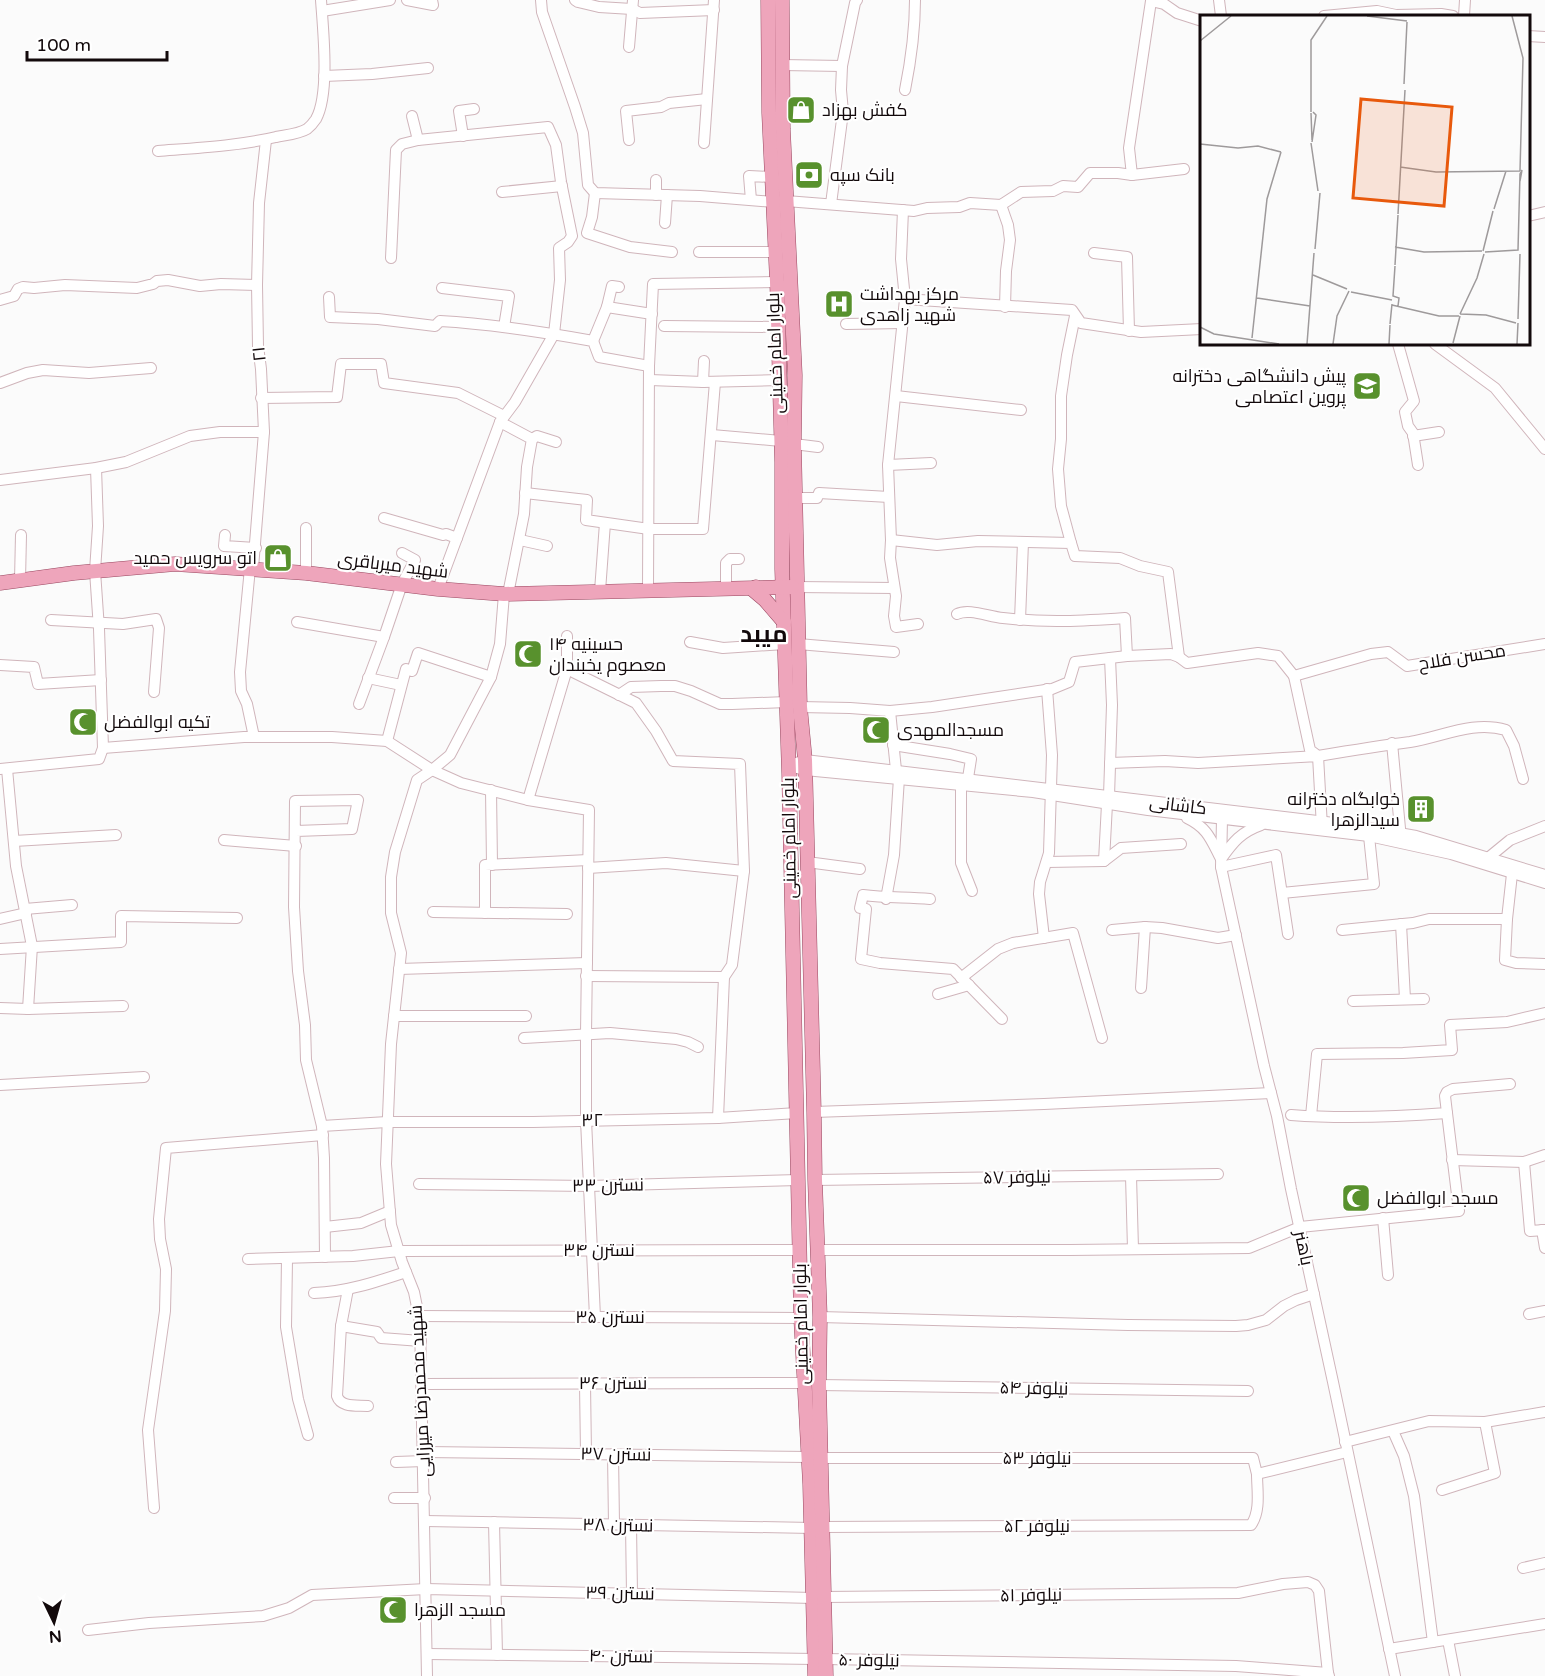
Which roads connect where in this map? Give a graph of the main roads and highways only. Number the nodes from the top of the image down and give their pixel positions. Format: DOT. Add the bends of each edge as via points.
graph roads {
  1 [pos="768,0"];
  2 [pos="782,0"];
  3 [pos="780,201"];
  4 [pos="788,443"];
  5 [pos="782,569"];
  6 [pos="0,583"];
  7 [pos="797,586"];
  8 [pos="783,587"];
  9 [pos="752,589"];
  10 [pos="784,622"];
  11 [pos="791,644"];
  12 [pos="794,704"];
  13 [pos="795,1044"];
  14 [pos="812,1044"];
  15 [pos="815,1457"];
  16 [pos="820,1659"];
  17 [pos="815,1676"];
  18 [pos="826,1676"];
  1 -- 3 [label="main road, بلوار امام خمینی" via="772,177"];
  2 -- 3 [label="main road, بلوار امام خمینی"];
  3 -- 4 [label="main road, بلوار امام خمینی" via="775,252 779,380"];
  3 -- 4 [label="main road, بلوار امام خمینی" via="795,375"];
  4 -- 5 [label="main road, بلوار امام خمینی"];
  4 -- 7 [label="main road, بلوار امام خمینی" via="795,498"];
  5 -- 8 [label="main road, بلوار امام خمینی"];
  5 -- 9 [label="main road" via="767,583"];
  6 -- 9 [label="main road, شهید میرباقری" via="175,564 506,594"];
  7 -- 8 [label="main road, شهید میرباقری"];
  7 -- 11 [label="main road, بلوار امام خمینی"];
  8 -- 9 [label="main road, شهید میرباقری"];
  8 -- 10 [label="main road, بلوار امام خمینی"];
  9 -- 10 [label="main road"];
  10 -- 11 [label="main road, بلوار امام خمینی"];
  11 -- 12 [label="main road, بلوار امام خمینی"];
  12 -- 13 [label="main road, بلوار امام خمینی" via="788,766"];
  12 -- 14 [label="main road, بلوار امام خمینی" via="805,765"];
  13 -- 14 [label="main road"];
  13 -- 15 [label="main road, بلوار امام خمینی" via="804,1383"];
  14 -- 15 [label="main road, بلوار امام خمینی" via="820,1317"];
  15 -- 16 [label="main road, بلوار امام خمینی"];
  16 -- 17 [label="main road, بلوار امام خمینی"];
  16 -- 18 [label="main road, بلوار امام خمینی"];
}
